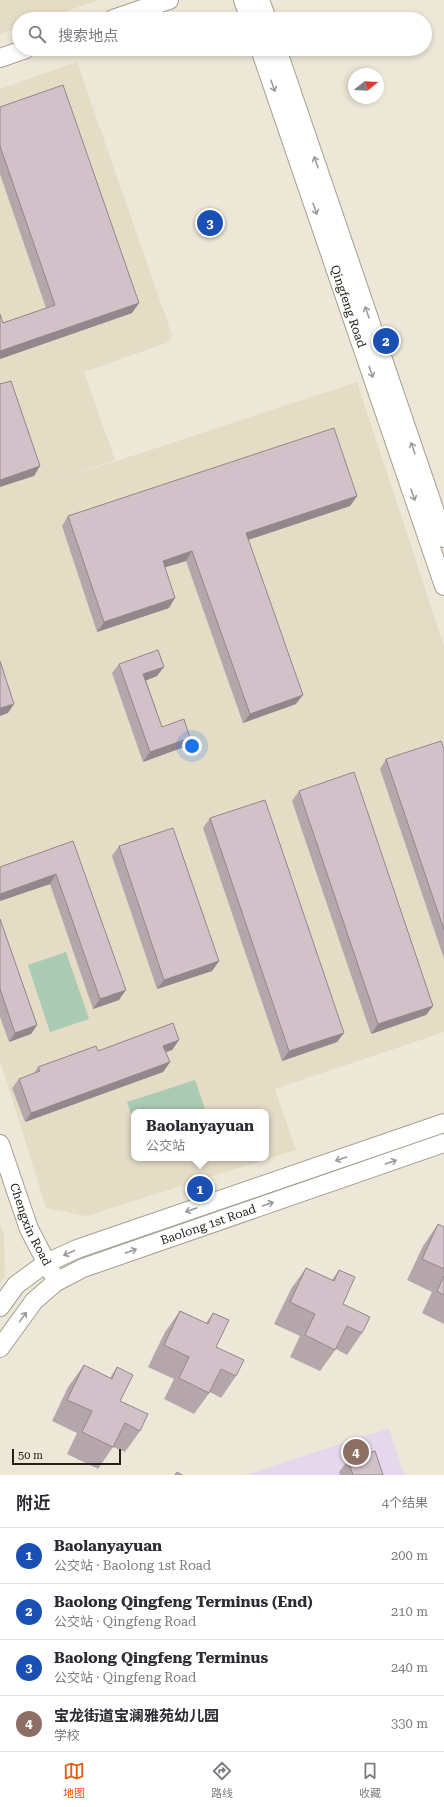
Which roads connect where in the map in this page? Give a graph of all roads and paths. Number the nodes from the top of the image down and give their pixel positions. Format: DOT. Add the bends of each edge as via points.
graph roads {
  1 [pos="168,0"];
  2 [pos="243,0"];
  3 [pos="260,0"];
  4 [pos="133,12"];
  5 [pos="247,12"];
  6 [pos="264,12"];
  7 [pos="12,54"];
  8 [pos="262,56"];
  9 [pos="279,56"];
  10 [pos="0,58"];
  11 [pos="444,538"];
  12 [pos="444,586"];
  13 [pos="444,1123"];
  14 [pos="444,1143"];
  15 [pos="0,1144"];
  16 [pos="46,1263"];
  17 [pos="56,1282"];
  18 [pos="0,1307"];
  19 [pos="0,1348"];
  1 -- 4 [label="street"];
  2 -- 5 [label="street"];
  3 -- 6 [label="street"];
  7 -- 10 [label="street"];
  8 -- 12 [label="street, Qingfeng Road, one-way"];
  11 -- 9 [label="street, Qingfeng Road, one-way"];
  13 -- 16 [label="street, Baolong 1st Road, one-way" via="94,1243"];
  17 -- 14 [label="street, Baolong 1st Road, one-way" via="100,1262"];
  15 -- 16 [label="street, Chengxin Road" via="29,1229"];
  16 -- 17 [label="street, Chengxin Road"];
  16 -- 18 [label="street, Baolong 1st Road" via="16,1285"];
  19 -- 17 [label="street, Baolong 1st Road, one-way" via="34,1301"];
}
